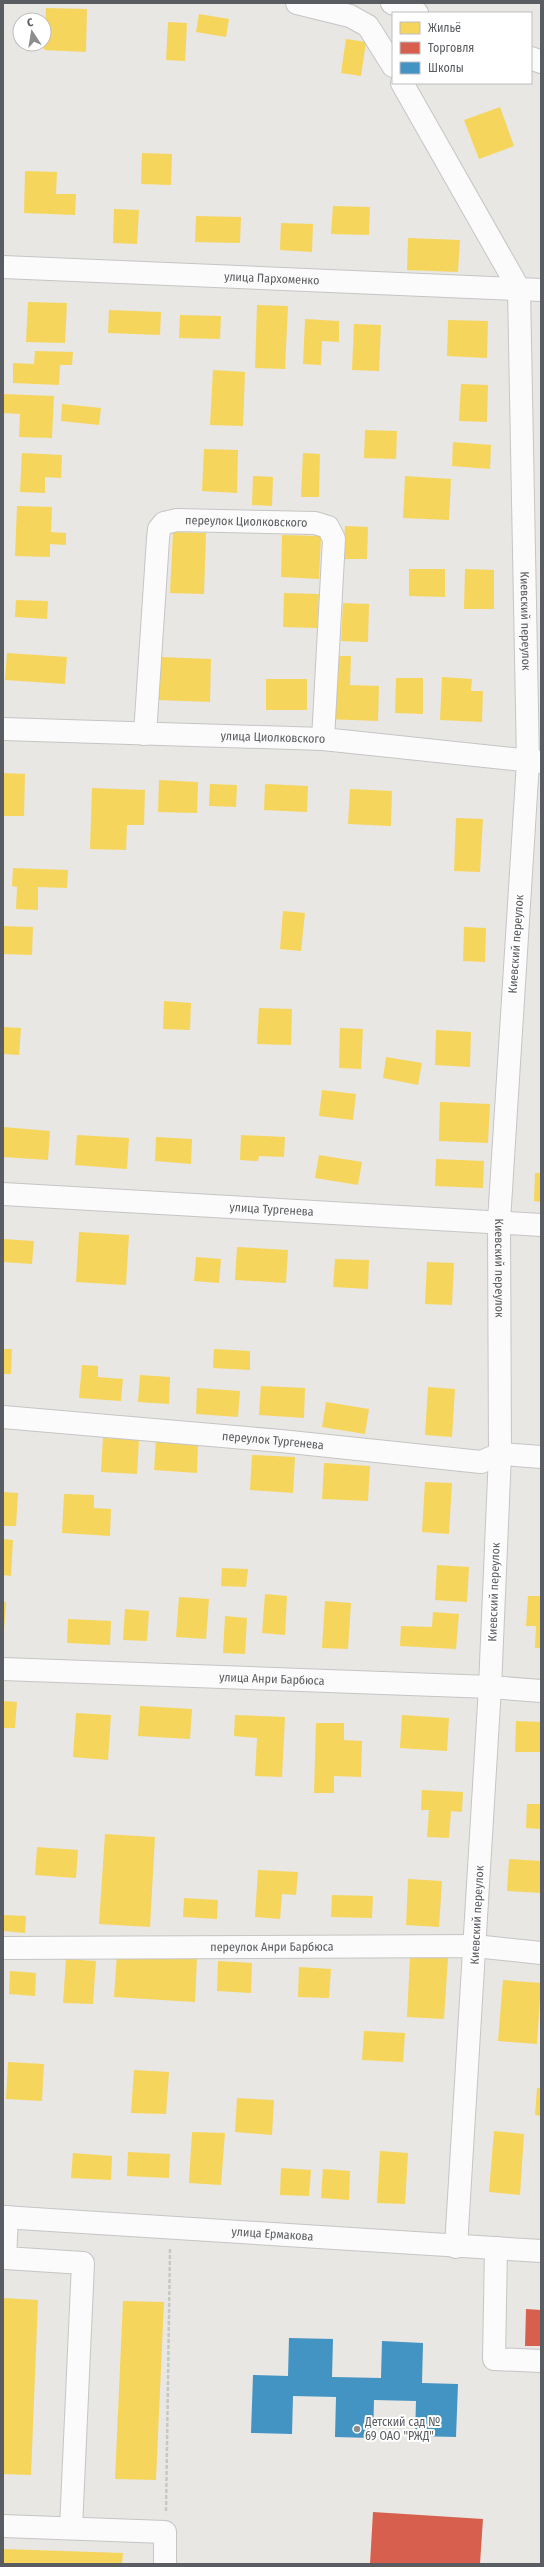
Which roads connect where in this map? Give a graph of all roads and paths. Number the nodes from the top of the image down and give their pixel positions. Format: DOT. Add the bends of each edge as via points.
graph roads {
  1 [pos="297,3"];
  2 [pos="392,3"];
  3 [pos="414,12"];
  4 [pos="392,64"];
  5 [pos="403,84"];
  6 [pos="3,267"];
  7 [pos="519,289"];
  8 [pos="541,290"];
  9 [pos="3,729"];
  10 [pos="145,734"];
  11 [pos="322,739"];
  12 [pos="534,762"];
  13 [pos="3,1194"];
  14 [pos="499,1221"];
  15 [pos="541,1225"];
  16 [pos="3,1417"];
  17 [pos="500,1454"];
  18 [pos="541,1457"];
  19 [pos="3,1669"];
  20 [pos="490,1687"];
  21 [pos="541,1691"];
  22 [pos="475,1946"];
  23 [pos="3,1948"];
  24 [pos="541,1953"];
  25 [pos="5,2217"];
  26 [pos="170,2228"];
  27 [pos="456,2247"];
  28 [pos="496,2248"];
  29 [pos="541,2251"];
  30 [pos="541,2361"];
  31 [pos="3,2526"];
  32 [pos="71,2528"];
  33 [pos="165,2532"];
  34 [pos="165,2564"];
  1 -- 4 [label="street" via="350,16 368,26"];
  2 -- 3 [label="street"];
  5 -- 7 [label="street"];
  6 -- 7 [label="street, улица Пархоменко"];
  7 -- 8 [label="street, улица Пархоменко"];
  7 -- 12 [label="street, Киевский переулок"];
  9 -- 10 [label="street, улица Циолковского"];
  10 -- 11 [label="street, улица Циолковского"];
  10 -- 11 [label="street, переулок Циолковского" via="159,529 164,523 177,520 308,522 328,527 334,539"];
  11 -- 12 [label="street, улица Циолковского"];
  12 -- 14 [label="street, Киевский переулок"];
  13 -- 14 [label="street, улица Тургенева"];
  14 -- 15 [label="street, улица Тургенева"];
  14 -- 17 [label="street, Киевский переулок"];
  16 -- 17 [label="street, переулок Тургенева" via="281,1441 481,1462"];
  17 -- 18 [label="street, переулок Тургенева"];
  17 -- 20 [label="street, Киевский переулок"];
  19 -- 20 [label="street, улица Анри Барбюса"];
  20 -- 21 [label="street, улица Анри Барбюса"];
  20 -- 22 [label="street, Киевский переулок"];
  22 -- 23 [label="street, переулок Анри Барбюса"];
  22 -- 24 [label="street, переулок Анри Барбюса"];
  22 -- 27 [label="street, Киевский переулок"];
  25 -- 26 [label="street, улица Ермакова"];
  25 -- 32 [label="street" via="4,2258 83,2263"];
  26 -- 27 [label="street, улица Ермакова"];
  26 -- 33 [label="path"];
  27 -- 28 [label="street, улица Ермакова"];
  28 -- 29 [label="street, улица Ермакова"];
  28 -- 30 [label="street" via="494,2359"];
  31 -- 32 [label="street"];
  32 -- 33 [label="street"];
  33 -- 34 [label="street"];
}
